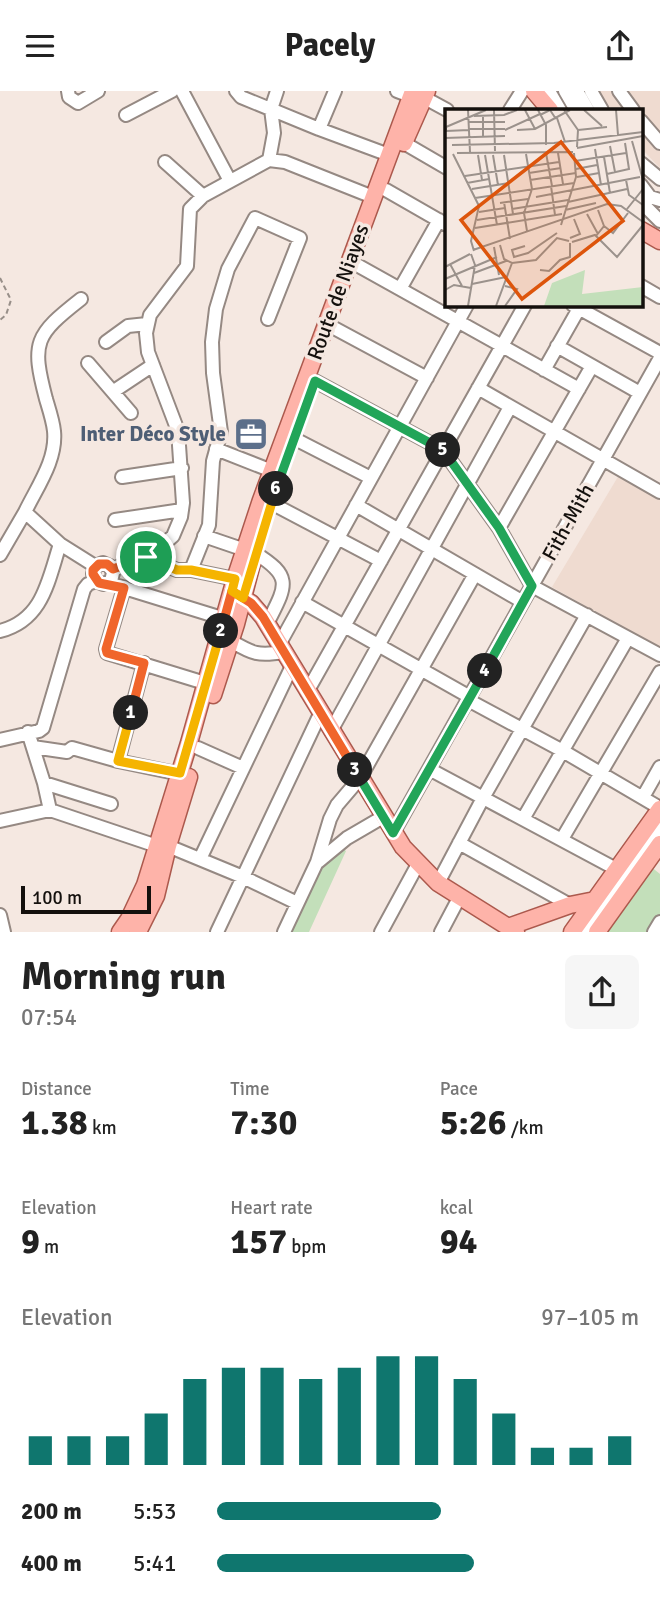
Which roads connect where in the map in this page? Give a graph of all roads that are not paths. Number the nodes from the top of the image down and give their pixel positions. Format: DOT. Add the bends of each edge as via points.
graph roads {
  1 [pos="68,91"];
  2 [pos="98,91"];
  3 [pos="236,91"];
  4 [pos="277,91"];
  5 [pos="335,91"];
  6 [pos="522,91"];
  7 [pos="534,91"];
  8 [pos="549,91"];
  9 [pos="565,91"];
  10 [pos="577,91"];
  11 [pos="591,91"];
  12 [pos="619,91"];
  13 [pos="183,92"];
  14 [pos="414,93"];
  15 [pos="271,109"];
  16 [pos="445,109"];
  17 [pos="511,109"];
  18 [pos="550,109"];
  19 [pos="559,109"];
  20 [pos="575,109"];
  21 [pos="587,109"];
  22 [pos="601,109"];
  23 [pos="632,109"];
  24 [pos="126,115"];
  25 [pos="642,122"];
  26 [pos="319,129"];
  27 [pos="404,143"];
  28 [pos="660,143"];
  29 [pos="389,155"];
  30 [pos="269,160"];
  31 [pos="165,162"];
  32 [pos="642,164"];
  33 [pos="445,168"];
  34 [pos="660,179"];
  35 [pos="230,181"];
  36 [pos="642,186"];
  37 [pos="379,194"];
  38 [pos="203,196"];
  39 [pos="660,200"];
  40 [pos="642,203"];
  41 [pos="642,215"];
  42 [pos="443,222"];
  43 [pos="660,222"];
  44 [pos="642,231"];
  45 [pos="660,240"];
  46 [pos="357,265"];
  47 [pos="642,287"];
  48 [pos="400,289"];
  49 [pos="660,297"];
  50 [pos="81,299"];
  51 [pos="466,306"];
  52 [pos="524,306"];
  53 [pos="578,306"];
  54 [pos="268,319"];
  55 [pos="458,321"];
  56 [pos="147,324"];
  57 [pos="334,328"];
  58 [pos="106,342"];
  59 [pos="502,346"];
  60 [pos="557,347"];
  61 [pos="660,355"];
  62 [pos="88,363"];
  63 [pos="153,365"];
  64 [pos="592,366"];
  65 [pos="544,370"];
  66 [pos="427,377"];
  67 [pos="315,381"];
  68 [pos="478,388"];
  69 [pos="579,389"];
  70 [pos="114,391"];
  71 [pos="640,393"];
  72 [pos="510,407"];
  73 [pos="131,413"];
  74 [pos="399,427"];
  75 [pos="554,432"];
  76 [pos="295,439"];
  77 [pos="216,449"];
  78 [pos="443,450"];
  79 [pos="603,459"];
  80 [pos="182,468"];
  81 [pos="272,471"];
  82 [pos="122,477"];
  83 [pos="371,478"];
  84 [pos="468,485"];
  85 [pos="659,488"];
  86 [pos="271,503"];
  87 [pos="356,505"];
  88 [pos="182,510"];
  89 [pos="25,512"];
  90 [pos="116,520"];
  91 [pos="499,528"];
  92 [pos="398,530"];
  93 [pos="204,537"];
  94 [pos="338,538"];
  95 [pos="60,544"];
  96 [pos="431,549"];
  97 [pos="250,551"];
  98 [pos="0,555"];
  99 [pos="146,557"];
  100 [pos="381,561"];
  101 [pos="95,566"];
  102 [pos="113,569"];
  103 [pos="191,570"];
  104 [pos="475,575"];
  105 [pos="102,582"];
  106 [pos="532,586"];
  107 [pos="124,588"];
  108 [pos="237,590"];
  109 [pos="302,602"];
  110 [pos="523,602"];
  111 [pos="587,615"];
  112 [pos="225,619"];
  113 [pos="267,624"];
  114 [pos="344,626"];
  115 [pos="0,631"];
  116 [pos="628,638"];
  117 [pos="231,641"];
  118 [pos="378,645"];
  119 [pos="285,653"];
  120 [pos="660,655"];
  121 [pos="144,663"];
  122 [pos="422,670"];
  123 [pos="660,672"];
  124 [pos="205,683"];
  125 [pos="307,692"];
  126 [pos="469,699"];
  127 [pos="320,714"];
  128 [pos="522,730"];
  129 [pos="331,731"];
  130 [pos="29,732"];
  131 [pos="0,740"];
  132 [pos="33,747"];
  133 [pos="198,748"];
  134 [pos="561,750"];
  135 [pos="118,761"];
  136 [pos="660,767"];
  137 [pos="243,768"];
  138 [pos="429,769"];
  139 [pos="180,773"];
  140 [pos="601,773"];
  141 [pos="360,778"];
  142 [pos="44,783"];
  143 [pos="643,797"];
  144 [pos="483,798"];
  145 [pos="111,804"];
  146 [pos="660,808"];
  147 [pos="50,810"];
  148 [pos="383,817"];
  149 [pos="523,819"];
  150 [pos="0,821"];
  151 [pos="660,829"];
  152 [pos="393,833"];
  153 [pos="562,839"];
  154 [pos="459,843"];
  155 [pos="660,844"];
  156 [pos="162,846"];
  157 [pos="200,859"];
  158 [pos="317,862"];
  159 [pos="418,864"];
  160 [pos="616,869"];
  161 [pos="243,877"];
  162 [pos="438,883"];
  163 [pos="459,898"];
  164 [pos="594,900"];
  165 [pos="297,903"];
  166 [pos="570,905"];
  167 [pos="0,915"];
  168 [pos="660,922"];
  169 [pos="508,930"];
  170 [pos="5,932"];
  171 [pos="120,932"];
  172 [pos="138,932"];
  173 [pos="217,932"];
  174 [pos="284,932"];
  175 [pos="381,932"];
  176 [pos="441,932"];
  177 [pos="572,932"];
  178 [pos="584,932"];
  179 [pos="597,932"];
  180 [pos="654,932"];
  1 -- 2 [label="street" via="78,103"];
  3 -- 15 [label="street"];
  4 -- 15 [label="street"];
  5 -- 26 [label="street"];
  6 -- 17 [label="street"];
  7 -- 18 [label="main road"];
  8 -- 19 [label="street"];
  9 -- 20 [label="street"];
  10 -- 21 [label="street"];
  11 -- 22 [label="street"];
  12 -- 23 [label="street"];
  13 -- 24 [label="street"];
  13 -- 35 [label="street"];
  14 -- 16 [label="street"];
  14 -- 27 [label="main road, Route de Niayes"];
  14 -- 29 [label="main road, Route de Niayes"];
  15 -- 26 [label="street"];
  15 -- 30 [label="street" via="274,133"];
  25 -- 28 [label="street"];
  26 -- 29 [label="street"];
  27 -- 33 [label="street"];
  27 -- 37 [label="main road, Route de Niayes"];
  29 -- 37 [label="main road, Route de Niayes"];
  30 -- 35 [label="street"];
  30 -- 37 [label="street"];
  31 -- 38 [label="street"];
  32 -- 34 [label="street"];
  35 -- 38 [label="street"];
  36 -- 39 [label="street" via="650,197"];
  37 -- 42 [label="street"];
  37 -- 46 [label="main road, Route de Niayes"];
  37 -- 81 [label="main road, Route de Niayes"];
  38 -- 56 [label="street" via="189,212 187,266"];
  40 -- 43 [label="street"];
  41 -- 43 [label="street"];
  42 -- 48 [label="street"];
  44 -- 45 [label="main road"];
  46 -- 48 [label="street"];
  46 -- 57 [label="main road, Route de Niayes"];
  47 -- 49 [label="street"];
  48 -- 55 [label="street"];
  50 -- 89 [label="street" via="53,321 38,345 54,444 52,458"];
  51 -- 55 [label="street"];
  52 -- 59 [label="street"];
  53 -- 60 [label="street"];
  53 -- 61 [label="street"];
  54 -- 77 [label="street" via="300,238 255,218 228,269 216,309 213,373 221,426"];
  55 -- 59 [label="street"];
  55 -- 66 [label="street"];
  56 -- 58 [label="street" via="128,325"];
  56 -- 63 [label="street" via="146,343"];
  57 -- 66 [label="street"];
  57 -- 67 [label="main road, Route de Niayes"];
  59 -- 65 [label="street"];
  59 -- 68 [label="street"];
  60 -- 64 [label="street"];
  60 -- 65 [label="street"];
  61 -- 71 [label="street, Fith-Mith"];
  62 -- 70 [label="street"];
  63 -- 70 [label="street"];
  63 -- 80 [label="street" via="176,425"];
  64 -- 69 [label="street"];
  64 -- 71 [label="street"];
  65 -- 69 [label="street"];
  66 -- 74 [label="street"];
  67 -- 74 [label="street"];
  67 -- 76 [label="main road, Route de Niayes"];
  68 -- 72 [label="street"];
  68 -- 78 [label="street"];
  69 -- 75 [label="street"];
  70 -- 73 [label="street"];
  71 -- 79 [label="street, Fith-Mith"];
  72 -- 75 [label="street"];
  72 -- 84 [label="street"];
  74 -- 78 [label="street"];
  74 -- 83 [label="street"];
  75 -- 79 [label="street"];
  75 -- 91 [label="street"];
  76 -- 83 [label="street"];
  76 -- 86 [label="main road, Route de Niayes"];
  77 -- 81 [label="street"];
  77 -- 93 [label="street"];
  78 -- 84 [label="street"];
  78 -- 92 [label="street"];
  79 -- 85 [label="street"];
  79 -- 106 [label="street, Fith-Mith"];
  80 -- 82 [label="street"];
  80 -- 88 [label="street"];
  81 -- 97 [label="main road, Route de Niayes"];
  83 -- 87 [label="street"];
  84 -- 91 [label="street"];
  84 -- 96 [label="street"];
  86 -- 94 [label="street"];
  86 -- 97 [label="main road, Route de Niayes"];
  87 -- 92 [label="street"];
  87 -- 94 [label="street"];
  88 -- 90 [label="street"];
  88 -- 99 [label="street" via="173,536"];
  89 -- 95 [label="street"];
  89 -- 98 [label="street"];
  91 -- 106 [label="street"];
  92 -- 96 [label="street"];
  92 -- 100 [label="street"];
  93 -- 97 [label="street"];
  93 -- 103 [label="street"];
  94 -- 100 [label="street"];
  94 -- 109 [label="street"];
  95 -- 101 [label="street"];
  95 -- 115 [label="street" via="41,601 15,627"];
  96 -- 104 [label="street"];
  96 -- 118 [label="street"];
  97 -- 108 [label="main road, Route de Niayes"];
  97 -- 113 [label="street" via="276,566 282,577 282,590"];
  99 -- 102 [label="street"];
  99 -- 103 [label="street" via="177,570"];
  100 -- 114 [label="street"];
  101 -- 102 [label="street" via="103,563"];
  101 -- 105 [label="street" via="93,574"];
  102 -- 105 [label="street" via="113,577"];
  103 -- 108 [label="street"];
  104 -- 110 [label="street"];
  104 -- 122 [label="street"];
  105 -- 107 [label="street"];
  105 -- 130 [label="street" via="88,584 84,590 43,728"];
  106 -- 110 [label="street, Fith-Mith"];
  106 -- 111 [label="street"];
  107 -- 112 [label="street"];
  107 -- 121 [label="street" via="106,651"];
  108 -- 112 [label="main road, Route de Niayes"];
  108 -- 113 [label="main road"];
  108 -- 117 [label="main road, Route de Niayes"];
  109 -- 114 [label="street"];
  109 -- 119 [label="street"];
  110 -- 126 [label="street, Fith-Mith"];
  111 -- 116 [label="street"];
  111 -- 128 [label="street"];
  112 -- 124 [label="main road, Route de Niayes"];
  113 -- 119 [label="main road"];
  114 -- 118 [label="street"];
  114 -- 125 [label="street"];
  116 -- 120 [label="street"];
  116 -- 134 [label="street"];
  117 -- 119 [label="street" via="253,654"];
  117 -- 133 [label="main road, Route de Niayes"];
  118 -- 122 [label="street"];
  118 -- 129 [label="street"];
  119 -- 125 [label="main road"];
  119 -- 137 [label="street"];
  121 -- 124 [label="street"];
  121 -- 135 [label="street"];
  122 -- 126 [label="street"];
  122 -- 141 [label="street"];
  123 -- 140 [label="street"];
  124 -- 139 [label="main road, Route de Niayes"];
  125 -- 127 [label="main road"];
  126 -- 128 [label="street"];
  126 -- 138 [label="street, Fith-Mith"];
  127 -- 129 [label="main road"];
  127 -- 161 [label="street"];
  128 -- 134 [label="street"];
  128 -- 144 [label="street"];
  129 -- 141 [label="main road"];
  130 -- 131 [label="street"];
  130 -- 132 [label="street"];
  132 -- 135 [label="street" via="67,752 72,748"];
  132 -- 142 [label="street"];
  133 -- 137 [label="street"];
  133 -- 156 [label="main road, Route de Niayes"];
  134 -- 140 [label="street"];
  134 -- 149 [label="street"];
  135 -- 139 [label="street"];
  136 -- 143 [label="street"];
  137 -- 157 [label="street"];
  138 -- 144 [label="street"];
  138 -- 152 [label="street, Fith-Mith"];
  139 -- 156 [label="main road, Route de Niayes"];
  140 -- 143 [label="street"];
  140 -- 153 [label="street"];
  141 -- 148 [label="main road"];
  141 -- 158 [label="street" via="330,819"];
  142 -- 145 [label="street"];
  142 -- 147 [label="street"];
  143 -- 146 [label="street"];
  144 -- 149 [label="street"];
  144 -- 154 [label="street"];
  146 -- 160 [label="main road"];
  147 -- 150 [label="street"];
  147 -- 156 [label="street"];
  148 -- 152 [label="main road"];
  148 -- 158 [label="street"];
  149 -- 153 [label="street"];
  151 -- 178 [label="street"];
  152 -- 159 [label="main road"];
  153 -- 160 [label="street"];
  154 -- 162 [label="street"];
  154 -- 166 [label="street"];
  155 -- 179 [label="main road"];
  156 -- 157 [label="street"];
  156 -- 171 [label="main road, Route de Niayes"];
  156 -- 172 [label="main road, Route de Niayes" via="156,896"];
  157 -- 161 [label="street"];
  158 -- 165 [label="street"];
  159 -- 162 [label="main road"];
  159 -- 175 [label="street"];
  160 -- 164 [label="main road"];
  161 -- 165 [label="street"];
  161 -- 173 [label="street"];
  162 -- 163 [label="main road"];
  163 -- 169 [label="main road"];
  163 -- 176 [label="street"];
  164 -- 166 [label="main road"];
  164 -- 177 [label="main road"];
  165 -- 174 [label="street"];
  166 -- 169 [label="main road"];
  167 -- 170 [label="street"];
  168 -- 180 [label="street"];
}
